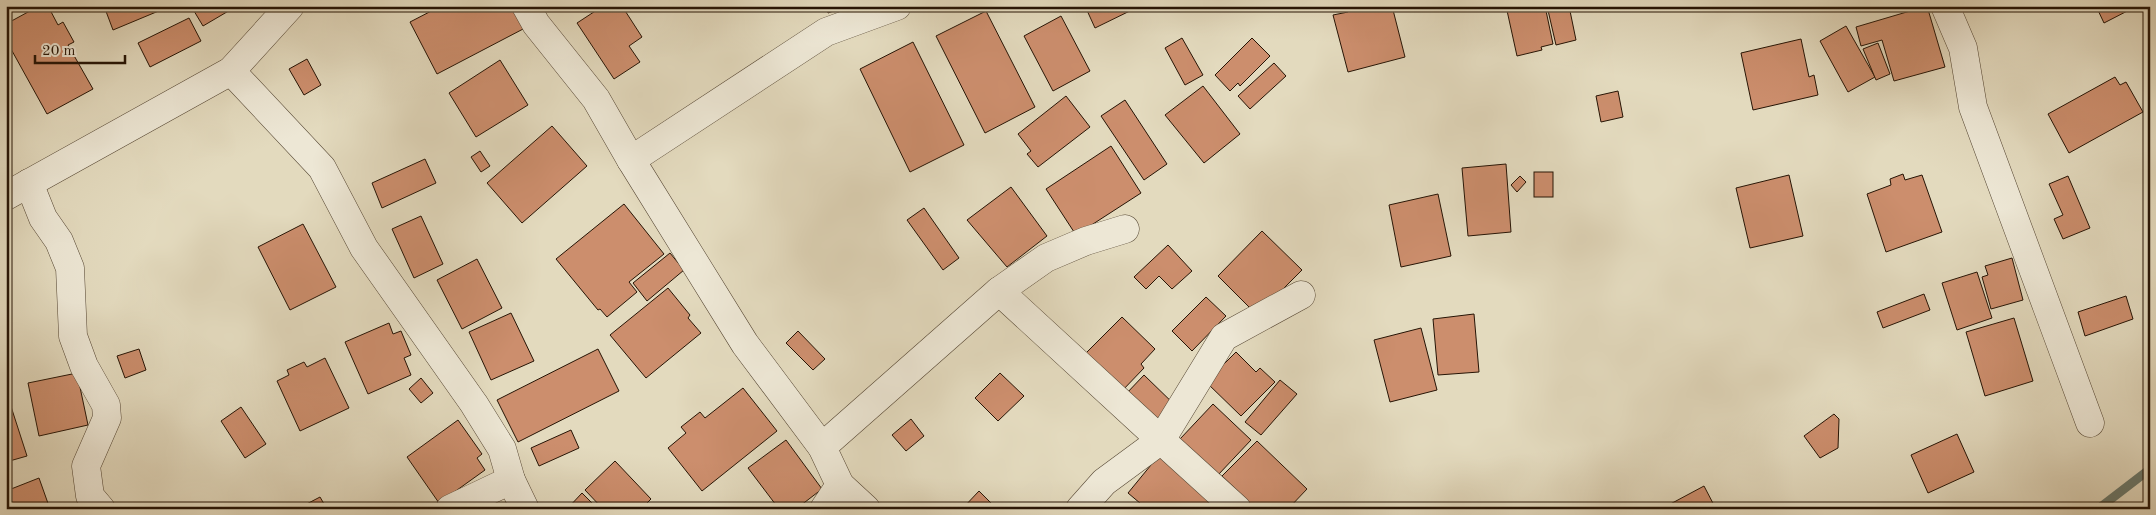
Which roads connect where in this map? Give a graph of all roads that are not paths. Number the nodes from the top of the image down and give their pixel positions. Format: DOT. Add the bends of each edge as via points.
graph roads {
  1 [pos="290,6"];
  2 [pos="526,6"];
  3 [pos="897,6"];
  4 [pos="1946,6"];
  5 [pos="231,71"];
  6 [pos="631,160"];
  7 [pos="17,189"];
  8 [pos="1125,229"];
  9 [pos="999,291"];
  10 [pos="1300,295"];
  11 [pos="2090,423"];
  12 [pos="1161,440"];
  13 [pos="822,447"];
  14 [pos="511,480"];
  15 [pos="840,485"];
  16 [pos="101,509"];
  17 [pos="450,509"];
  18 [pos="525,509"];
  19 [pos="824,509"];
  20 [pos="866,509"];
  21 [pos="1080,509"];
  22 [pos="1237,509"];
  1 -- 5 [label="street"];
  2 -- 6 [label="street" via="536,24 596,99"];
  3 -- 6 [label="street" via="826,32"];
  4 -- 11 [label="street" via="1963,48 1973,107"];
  5 -- 7 [label="street"];
  5 -- 14 [label="street" via="322,168 364,248 479,412 502,450"];
  6 -- 13 [label="street" via="745,344"];
  7 -- 16 [label="street" via="43,218 70,268 73,336 84,366 106,405 107,418 86,466 90,496"];
  8 -- 9 [label="street" via="1046,258"];
  9 -- 12 [label="street"];
  9 -- 13 [label="street"];
  10 -- 12 [label="street" via="1224,338"];
  12 -- 21 [label="street" via="1104,482"];
  12 -- 22 [label="street"];
  13 -- 15 [label="street"];
  14 -- 17 [label="street"];
  14 -- 18 [label="street"];
  15 -- 19 [label="street"];
  15 -- 20 [label="street"];
}
